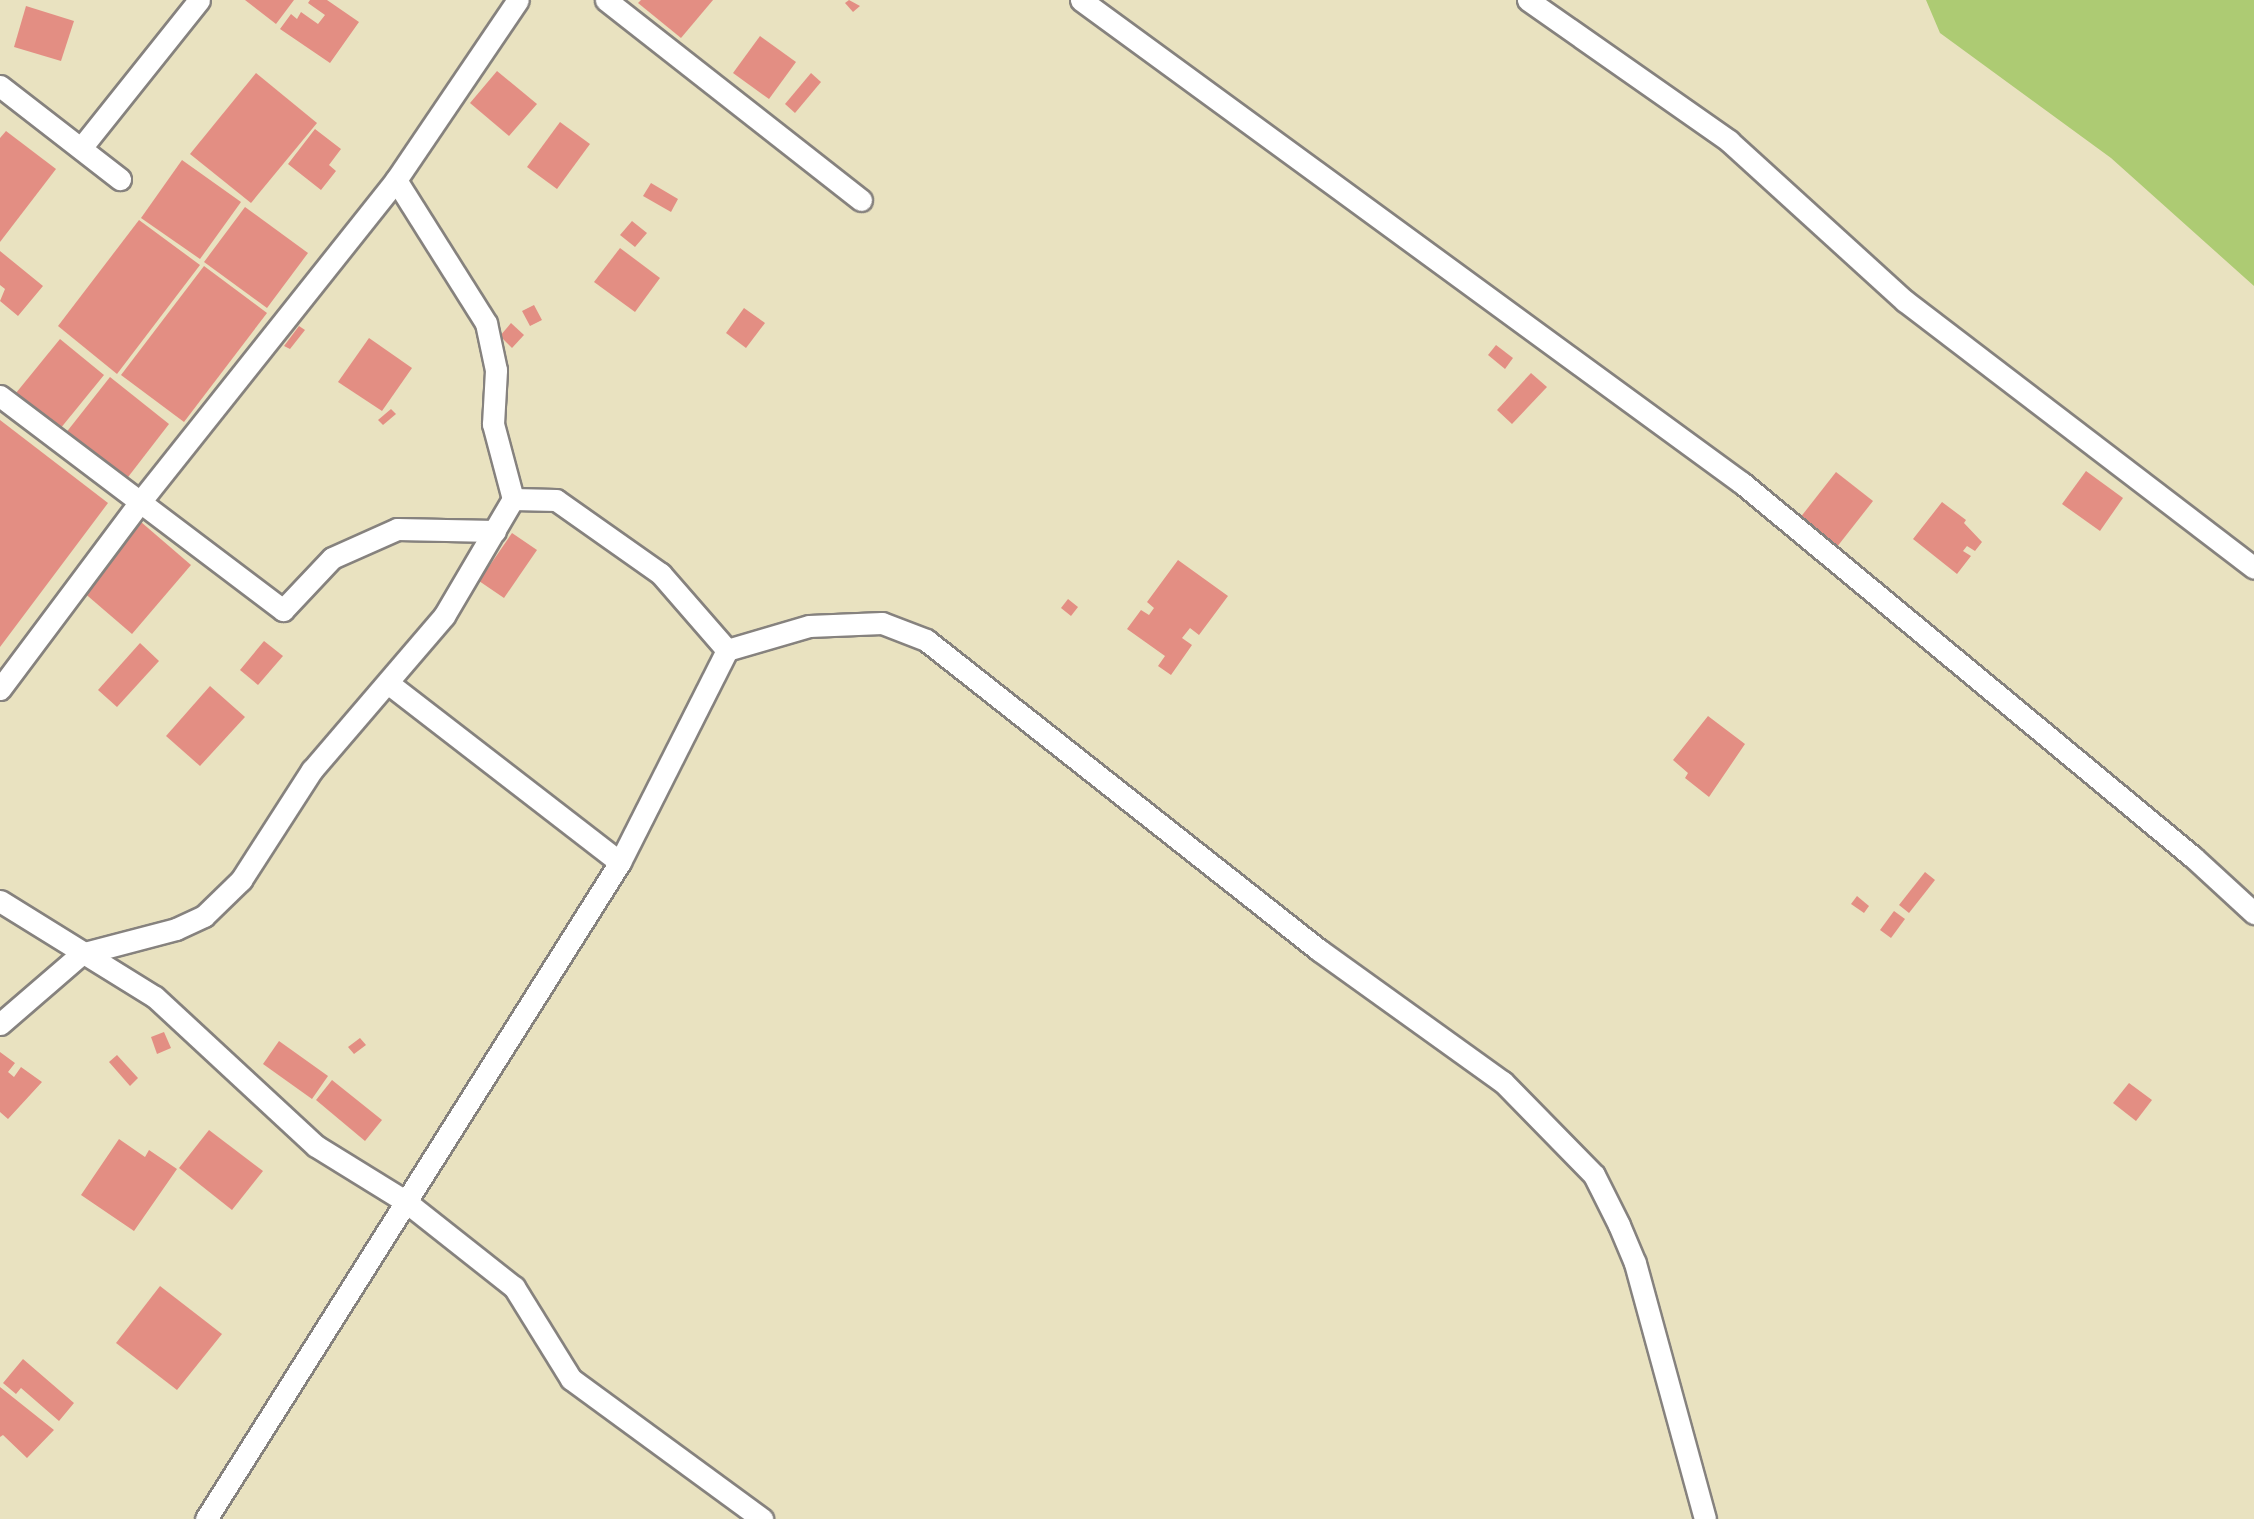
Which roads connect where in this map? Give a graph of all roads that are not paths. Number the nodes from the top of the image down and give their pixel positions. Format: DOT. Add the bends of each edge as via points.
graph roads {
  1 [pos="199,0"];
  2 [pos="606,0"];
  3 [pos="1081,0"];
  4 [pos="1528,0"];
  5 [pos="516,1"];
  6 [pos="0,86"];
  7 [pos="81,148"];
  8 [pos="120,179"];
  9 [pos="396,180"];
  10 [pos="861,200"];
  11 [pos="0,396"];
  12 [pos="513,499"];
  13 [pos="140,502"];
  14 [pos="495,530"];
  15 [pos="2254,568"];
  16 [pos="727,650"];
  17 [pos="388,683"];
  18 [pos="0,690"];
  19 [pos="620,862"];
  20 [pos="0,901"];
  21 [pos="2254,913"];
  22 [pos="81,954"];
  23 [pos="0,1024"];
  24 [pos="405,1201"];
  25 [pos="206,1519"];
  26 [pos="762,1519"];
  27 [pos="1705,1519"];
  1 -- 7 [label="street"];
  2 -- 10 [label="street"];
  3 -- 21 [label="street" via="1742,483 2193,857"];
  4 -- 15 [label="street" via="1729,141 1905,301"];
  5 -- 9 [label="street"];
  6 -- 7 [label="street"];
  7 -- 8 [label="street"];
  9 -- 12 [label="street" via="486,323 496,370 493,424"];
  9 -- 13 [label="street"];
  11 -- 13 [label="street"];
  12 -- 14 [label="street"];
  12 -- 16 [label="street" via="556,500 661,574"];
  13 -- 14 [label="street" via="283,610 332,558 397,529"];
  13 -- 18 [label="street"];
  14 -- 17 [label="street" via="444,616"];
  16 -- 19 [label="street"];
  16 -- 27 [label="street" via="809,626 882,623 926,640 1319,950 1503,1082 1594,1175 1619,1225 1635,1263"];
  17 -- 19 [label="street"];
  17 -- 22 [label="street" via="283,809 241,880 204,916 176,929"];
  19 -- 24 [label="street"];
  20 -- 22 [label="street"];
  22 -- 23 [label="street"];
  22 -- 24 [label="street" via="155,997 316,1146"];
  24 -- 25 [label="street"];
  24 -- 26 [label="street" via="514,1287 571,1379"];
}
